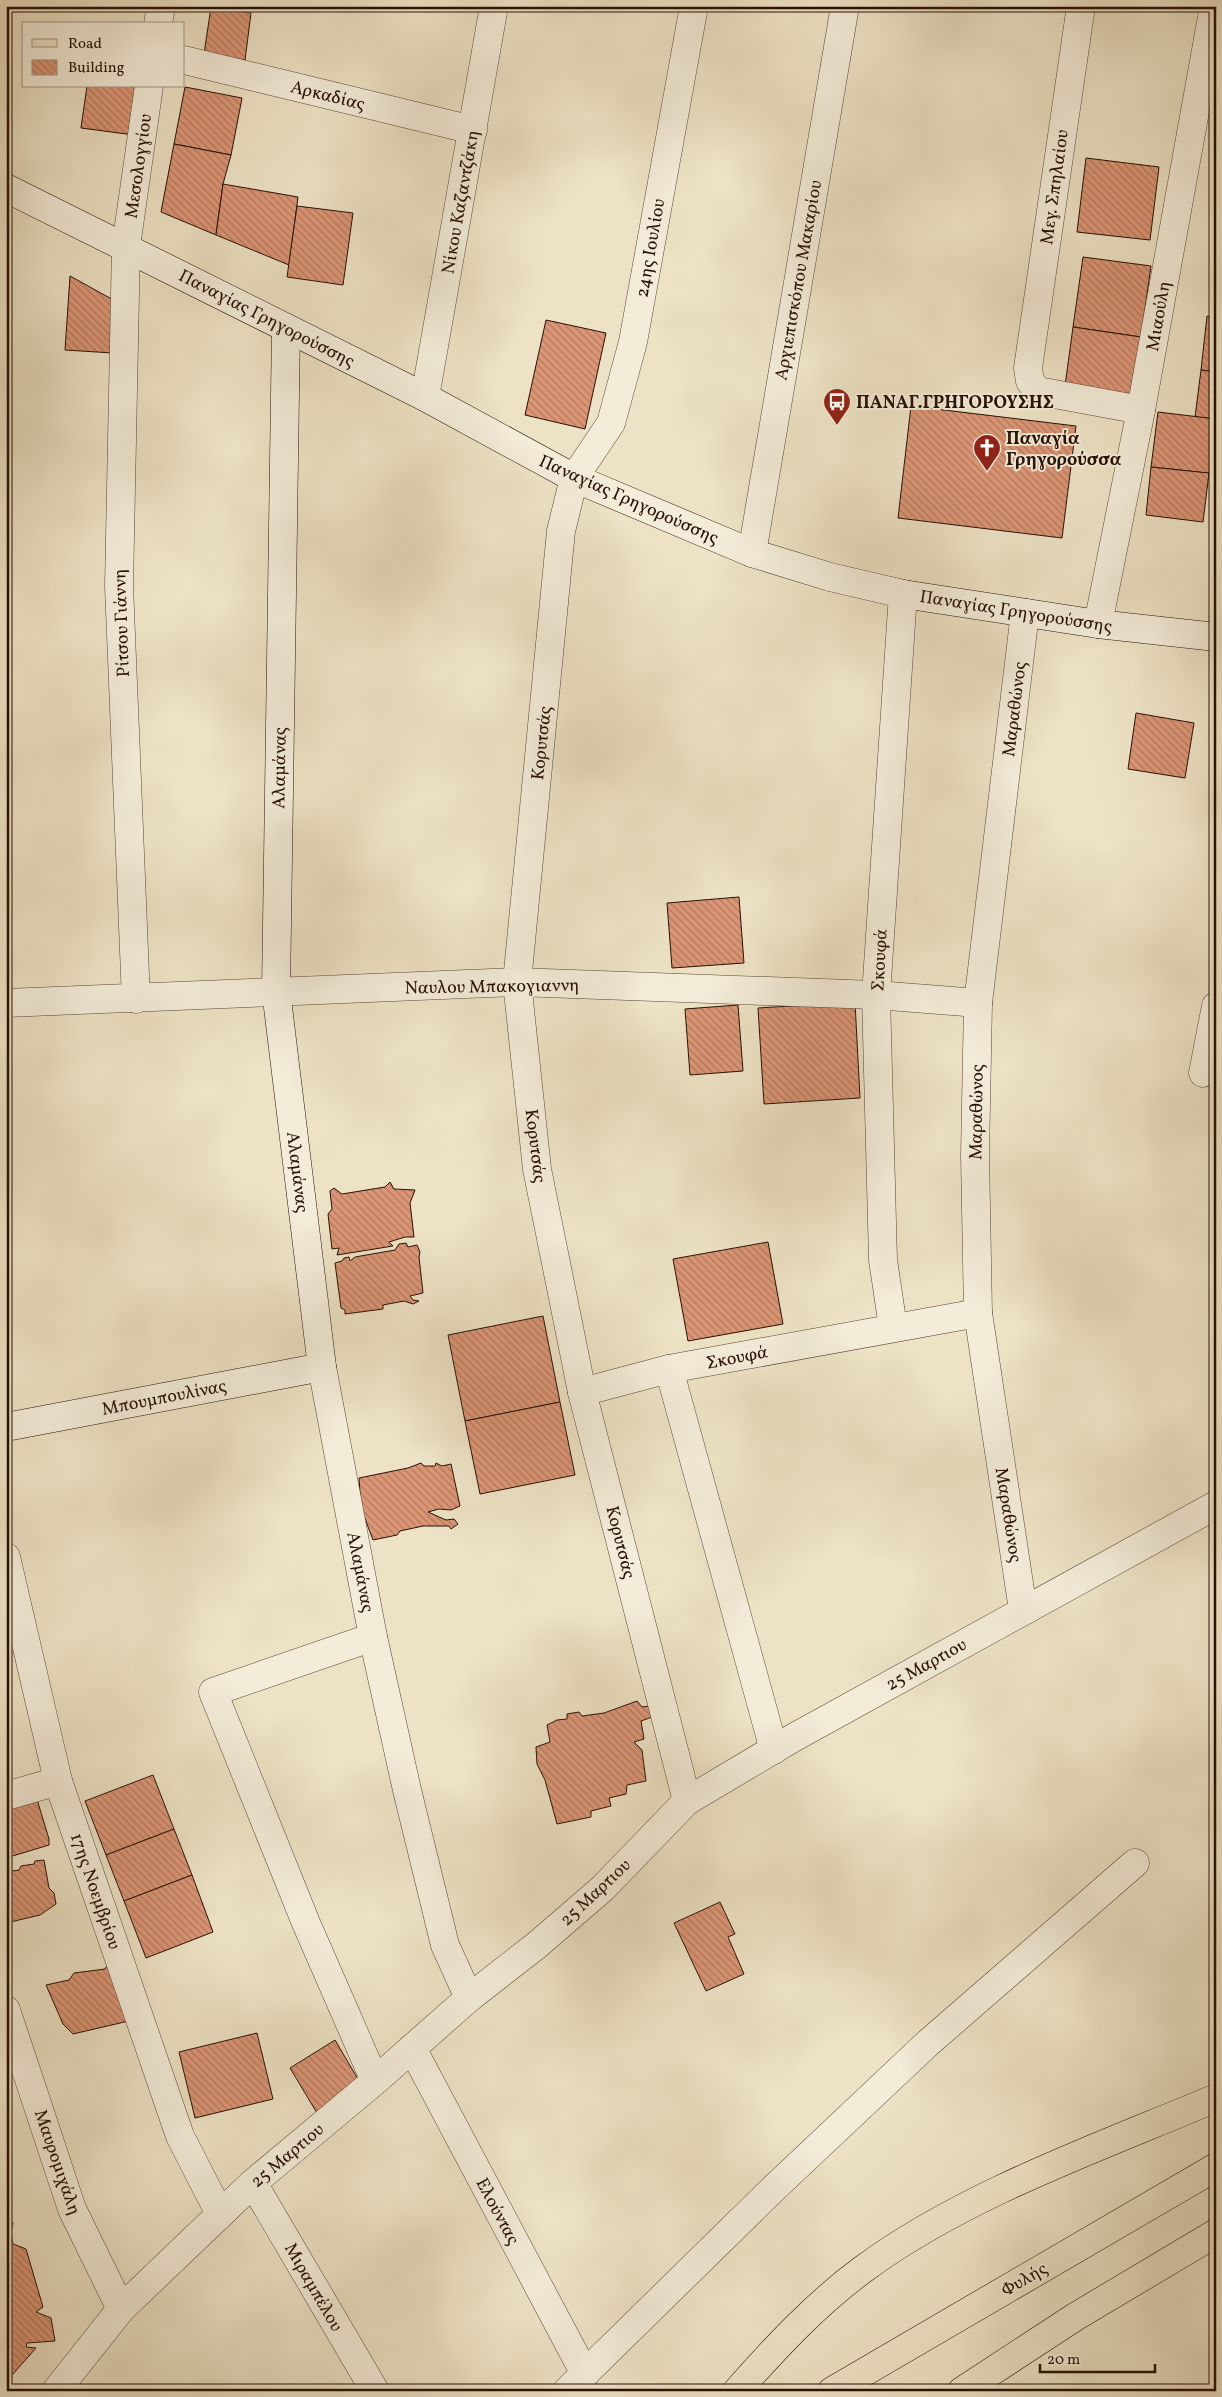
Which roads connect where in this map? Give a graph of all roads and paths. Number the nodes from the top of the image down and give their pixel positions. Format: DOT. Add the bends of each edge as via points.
graph roads {
  1 [pos="161,6"];
  2 [pos="494,6"];
  3 [pos="694,6"];
  4 [pos="845,6"];
  5 [pos="1081,6"];
  6 [pos="1214,6"];
  7 [pos="158,22"];
  8 [pos="1212,45"];
  9 [pos="185,60"];
  10 [pos="149,88"];
  11 [pos="473,130"];
  12 [pos="6,188"];
  13 [pos="126,246"];
  14 [pos="286,328"];
  15 [pos="425,397"];
  16 [pos="1141,410"];
  17 [pos="574,478"];
  18 [pos="752,553"];
  19 [pos="903,594"];
  20 [pos="1025,613"];
  21 [pos="1098,624"];
  22 [pos="1216,637"];
  23 [pos="518,982"];
  24 [pos="276,991"];
  25 [pos="876,995"];
  26 [pos="136,1000"];
  27 [pos="6,1003"];
  28 [pos="978,1003"];
  29 [pos="1216,1006"];
  30 [pos="1203,1073"];
  31 [pos="978,1313"];
  32 [pos="893,1327"];
  33 [pos="322,1367"];
  34 [pos="669,1369"];
  35 [pos="582,1392"];
  36 [pos="6,1427"];
  37 [pos="1216,1504"];
  38 [pos="6,1557"];
  39 [pos="1023,1610"];
  40 [pos="373,1637"];
  41 [pos="774,1750"];
  42 [pos="58,1781"];
  43 [pos="6,1796"];
  44 [pos="687,1801"];
  45 [pos="1135,1864"];
  46 [pos="468,1998"];
  47 [pos="6,2010"];
  48 [pos="412,2048"];
  49 [pos="375,2082"];
  50 [pos="1216,2098"];
  51 [pos="1216,2167"];
  52 [pos="253,2183"];
  53 [pos="220,2214"];
  54 [pos="1216,2233"];
  55 [pos="121,2309"];
  56 [pos="576,2382"];
  57 [pos="56,2391"];
  58 [pos="375,2391"];
  59 [pos="737,2391"];
  60 [pos="832,2391"];
  61 [pos="962,2391"];
  1 -- 7 [label="street"];
  2 -- 11 [label="street, Νίκου Καζαντζάκη"];
  3 -- 17 [label="street, 24ης Ιουλίου" via="633,342 611,423"];
  4 -- 18 [label="street, Αρχιεπισκόπου Μακαρίου"];
  5 -- 16 [label="street, Μεγ. Σπηλαίου" via="1028,368 1030,381 1038,391"];
  6 -- 8 [label="street, Μιαούλη"];
  8 -- 16 [label="street, Μιαούλη"];
  9 -- 11 [label="street, Αρκαδίας"];
  10 -- 13 [label="street, Μεσολογγίου"];
  11 -- 15 [label="street, Νίκου Καζαντζάκη"];
  12 -- 13 [label="street, Παναγίας Γρηγορούσσης"];
  13 -- 14 [label="street, Παναγίας Γρηγορούσσης"];
  13 -- 26 [label="street, Ρίτσου Γιάννη" via="119,586"];
  14 -- 15 [label="street, Παναγίας Γρηγορούσσης"];
  14 -- 24 [label="street, Αλαμάνας"];
  15 -- 17 [label="street, Παναγίας Γρηγορούσσης"];
  16 -- 21 [label="street, Μιαούλη"];
  17 -- 18 [label="street, Παναγίας Γρηγορούσσης"];
  17 -- 23 [label="street, Κορυτσάς" via="561,531"];
  18 -- 19 [label="street, Παναγίας Γρηγορούσσης" via="830,577"];
  19 -- 20 [label="street, Παναγίας Γρηγορούσσης"];
  19 -- 25 [label="street, Σκουφά"];
  20 -- 21 [label="street, Παναγίας Γρηγορούσσης"];
  20 -- 28 [label="street, Μαραθώνος"];
  21 -- 22 [label="street, Παναγίας Γρηγορούσσης"];
  23 -- 24 [label="street, Ναυλου Μπακογιαννη"];
  23 -- 25 [label="street, Ναυλου Μπακογιαννη"];
  23 -- 35 [label="street, Κορυτσάς" via="537,1168"];
  24 -- 26 [label="street, Ναυλου Μπακογιαννη"];
  24 -- 33 [label="street, Αλαμάνας"];
  25 -- 28 [label="street, Ναυλου Μπακογιαννη"];
  25 -- 32 [label="street, Σκουφά" via="883,1260"];
  26 -- 27 [label="street, Ναυλου Μπακογιαννη"];
  28 -- 31 [label="street, Μαραθώνος" via="975,1155"];
  29 -- 30 [label="street"];
  31 -- 32 [label="street, Σκουφά"];
  31 -- 39 [label="street, Μαραθώνος"];
  32 -- 34 [label="street, Σκουφά"];
  33 -- 36 [label="street, Μπουμπουλίνας"];
  33 -- 40 [label="street, Αλαμάνας"];
  34 -- 35 [label="street, Σκουφά"];
  34 -- 41 [label="street"];
  35 -- 44 [label="street, Κορυτσάς"];
  37 -- 39 [label="street, 25 Μαρτιου"];
  38 -- 42 [label="street, 17ης Νοεμβρίου"];
  39 -- 41 [label="street, 25 Μαρτιου"];
  40 -- 46 [label="street, Αλαμάνας" via="445,1945"];
  40 -- 49 [label="street" via="213,1692 306,1924"];
  41 -- 44 [label="street, 25 Μαρτιου"];
  42 -- 43 [label="street"];
  42 -- 53 [label="street, 17ης Νοεμβρίου" via="180,2136"];
  44 -- 46 [label="street, 25 Μαρτιου" via="603,1888"];
  45 -- 56 [label="street" via="928,2043"];
  46 -- 48 [label="street, 25 Μαρτιου"];
  47 -- 55 [label="street, Μαυρομιχάλη" via="72,2209"];
  48 -- 49 [label="street, 25 Μαρτιου"];
  48 -- 56 [label="street, Ελούντας"];
  49 -- 52 [label="street, 25 Μαρτιου"];
  50 -- 59 [label="main road" via="1019,2182 902,2243 822,2303 786,2336"];
  51 -- 60 [label="main road, Φυλής"];
  52 -- 53 [label="street, 25 Μαρτιου"];
  52 -- 58 [label="street, Μιραμπέλου"];
  53 -- 55 [label="street, 25 Μαρτιου"];
  54 -- 61 [label="main road" via="1075,2317"];
  55 -- 57 [label="street, 25 Μαρτιου"];
}
